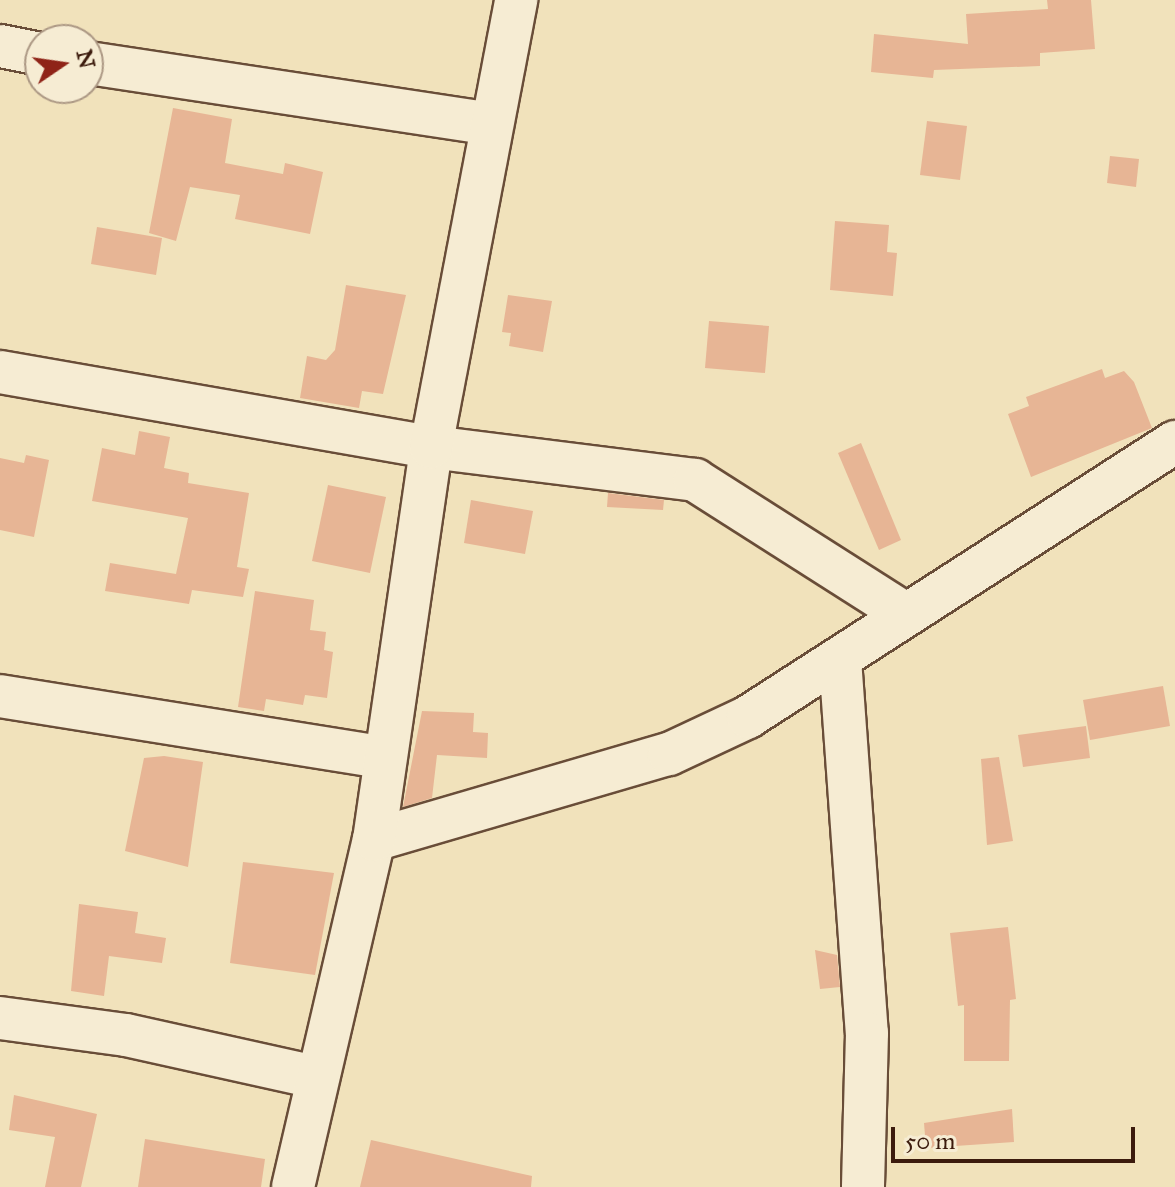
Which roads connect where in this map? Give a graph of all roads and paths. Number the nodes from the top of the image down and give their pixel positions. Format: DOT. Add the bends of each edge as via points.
graph roads {
  1 [pos="516,0"];
  2 [pos="0,46"];
  3 [pos="24,51"];
  4 [pos="104,65"];
  5 [pos="489,124"];
  6 [pos="0,372"];
  7 [pos="1175,442"];
  8 [pos="431,447"];
  9 [pos="905,614"];
  10 [pos="840,659"];
  11 [pos="0,696"];
  12 [pos="381,757"];
  13 [pos="374,840"];
  14 [pos="0,1018"];
  15 [pos="316,1077"];
  16 [pos="293,1187"];
  17 [pos="863,1187"];
  1 -- 5 [label="street"];
  2 -- 3 [label="street"];
  4 -- 5 [label="street"];
  5 -- 8 [label="street"];
  6 -- 8 [label="street"];
  7 -- 9 [label="street"];
  8 -- 9 [label="street" via="695,480"];
  8 -- 12 [label="street"];
  9 -- 10 [label="street"];
  10 -- 13 [label="street" via="748,717 669,754"];
  10 -- 17 [label="street" via="867,1033"];
  11 -- 12 [label="street"];
  12 -- 13 [label="street"];
  13 -- 15 [label="street"];
  14 -- 15 [label="street" via="126,1035"];
  15 -- 16 [label="street"];
}
